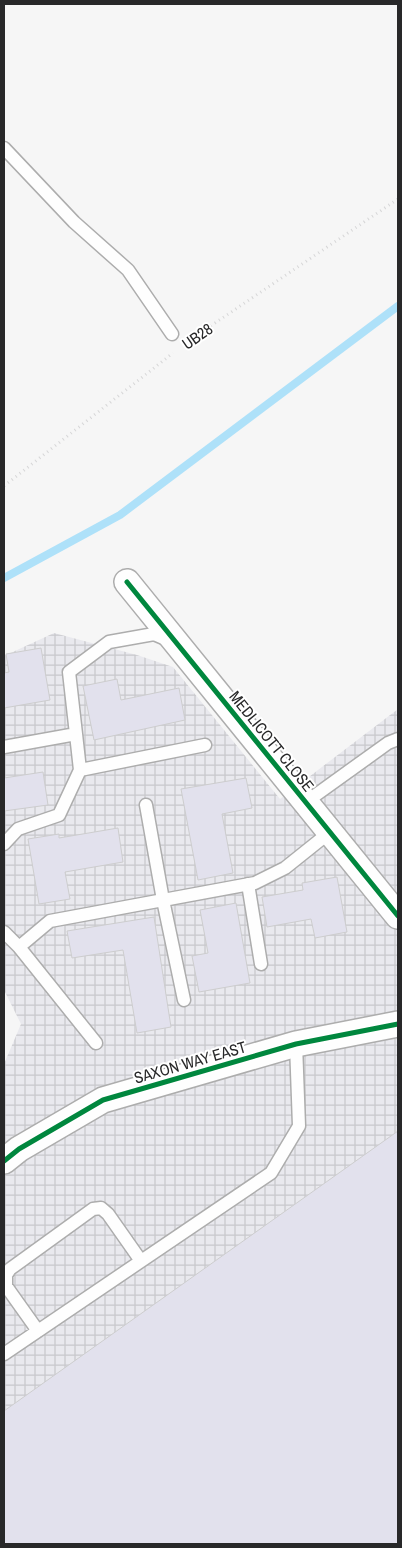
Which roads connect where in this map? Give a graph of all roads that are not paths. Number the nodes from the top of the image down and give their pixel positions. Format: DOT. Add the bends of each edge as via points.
graph roads {
  1 [pos="4,148"];
  2 [pos="172,334"];
  3 [pos="127,582"];
  4 [pos="177,644"];
  5 [pos="76,734"];
  6 [pos="398,739"];
  7 [pos="205,745"];
  8 [pos="4,748"];
  9 [pos="80,770"];
  10 [pos="306,802"];
  11 [pos="146,806"];
  12 [pos="330,832"];
  13 [pos="4,844"];
  14 [pos="248,884"];
  15 [pos="163,900"];
  16 [pos="398,916"];
  17 [pos="4,932"];
  18 [pos="19,947"];
  19 [pos="261,964"];
  20 [pos="184,1000"];
  21 [pos="398,1024"];
  22 [pos="96,1043"];
  23 [pos="296,1044"];
  24 [pos="4,1161"];
  25 [pos="141,1261"];
  26 [pos="38,1331"];
  27 [pos="4,1354"];
  1 -- 2 [label="lane" via="74,222 128,270"];
  3 -- 4 [label="street, MEDLICOTT CLOSE"];
  4 -- 5 [label="lane" via="154,634 109,642 70,672"];
  4 -- 10 [label="street, MEDLICOTT CLOSE"];
  5 -- 8 [label="lane"];
  5 -- 9 [label="lane"];
  6 -- 10 [label="lane"];
  7 -- 9 [label="lane"];
  9 -- 13 [label="lane" via="59,815 18,829"];
  10 -- 12 [label="street, MEDLICOTT CLOSE"];
  11 -- 15 [label="lane"];
  12 -- 14 [label="lane" via="285,868"];
  12 -- 16 [label="street, MEDLICOTT CLOSE"];
  14 -- 15 [label="lane"];
  14 -- 19 [label="lane"];
  15 -- 18 [label="lane" via="50,921"];
  15 -- 20 [label="lane"];
  17 -- 18 [label="lane"];
  18 -- 22 [label="lane"];
  21 -- 23 [label="street, SAXON WAY EAST"];
  23 -- 24 [label="street, SAXON WAY EAST" via="103,1100"];
  23 -- 25 [label="lane" via="299,1126 271,1173"];
  25 -- 26 [label="lane"];
  25 -- 26 [label="lane" via="108,1214 101,1208 93,1209 6,1275 6,1286"];
  26 -- 27 [label="lane"];
}
